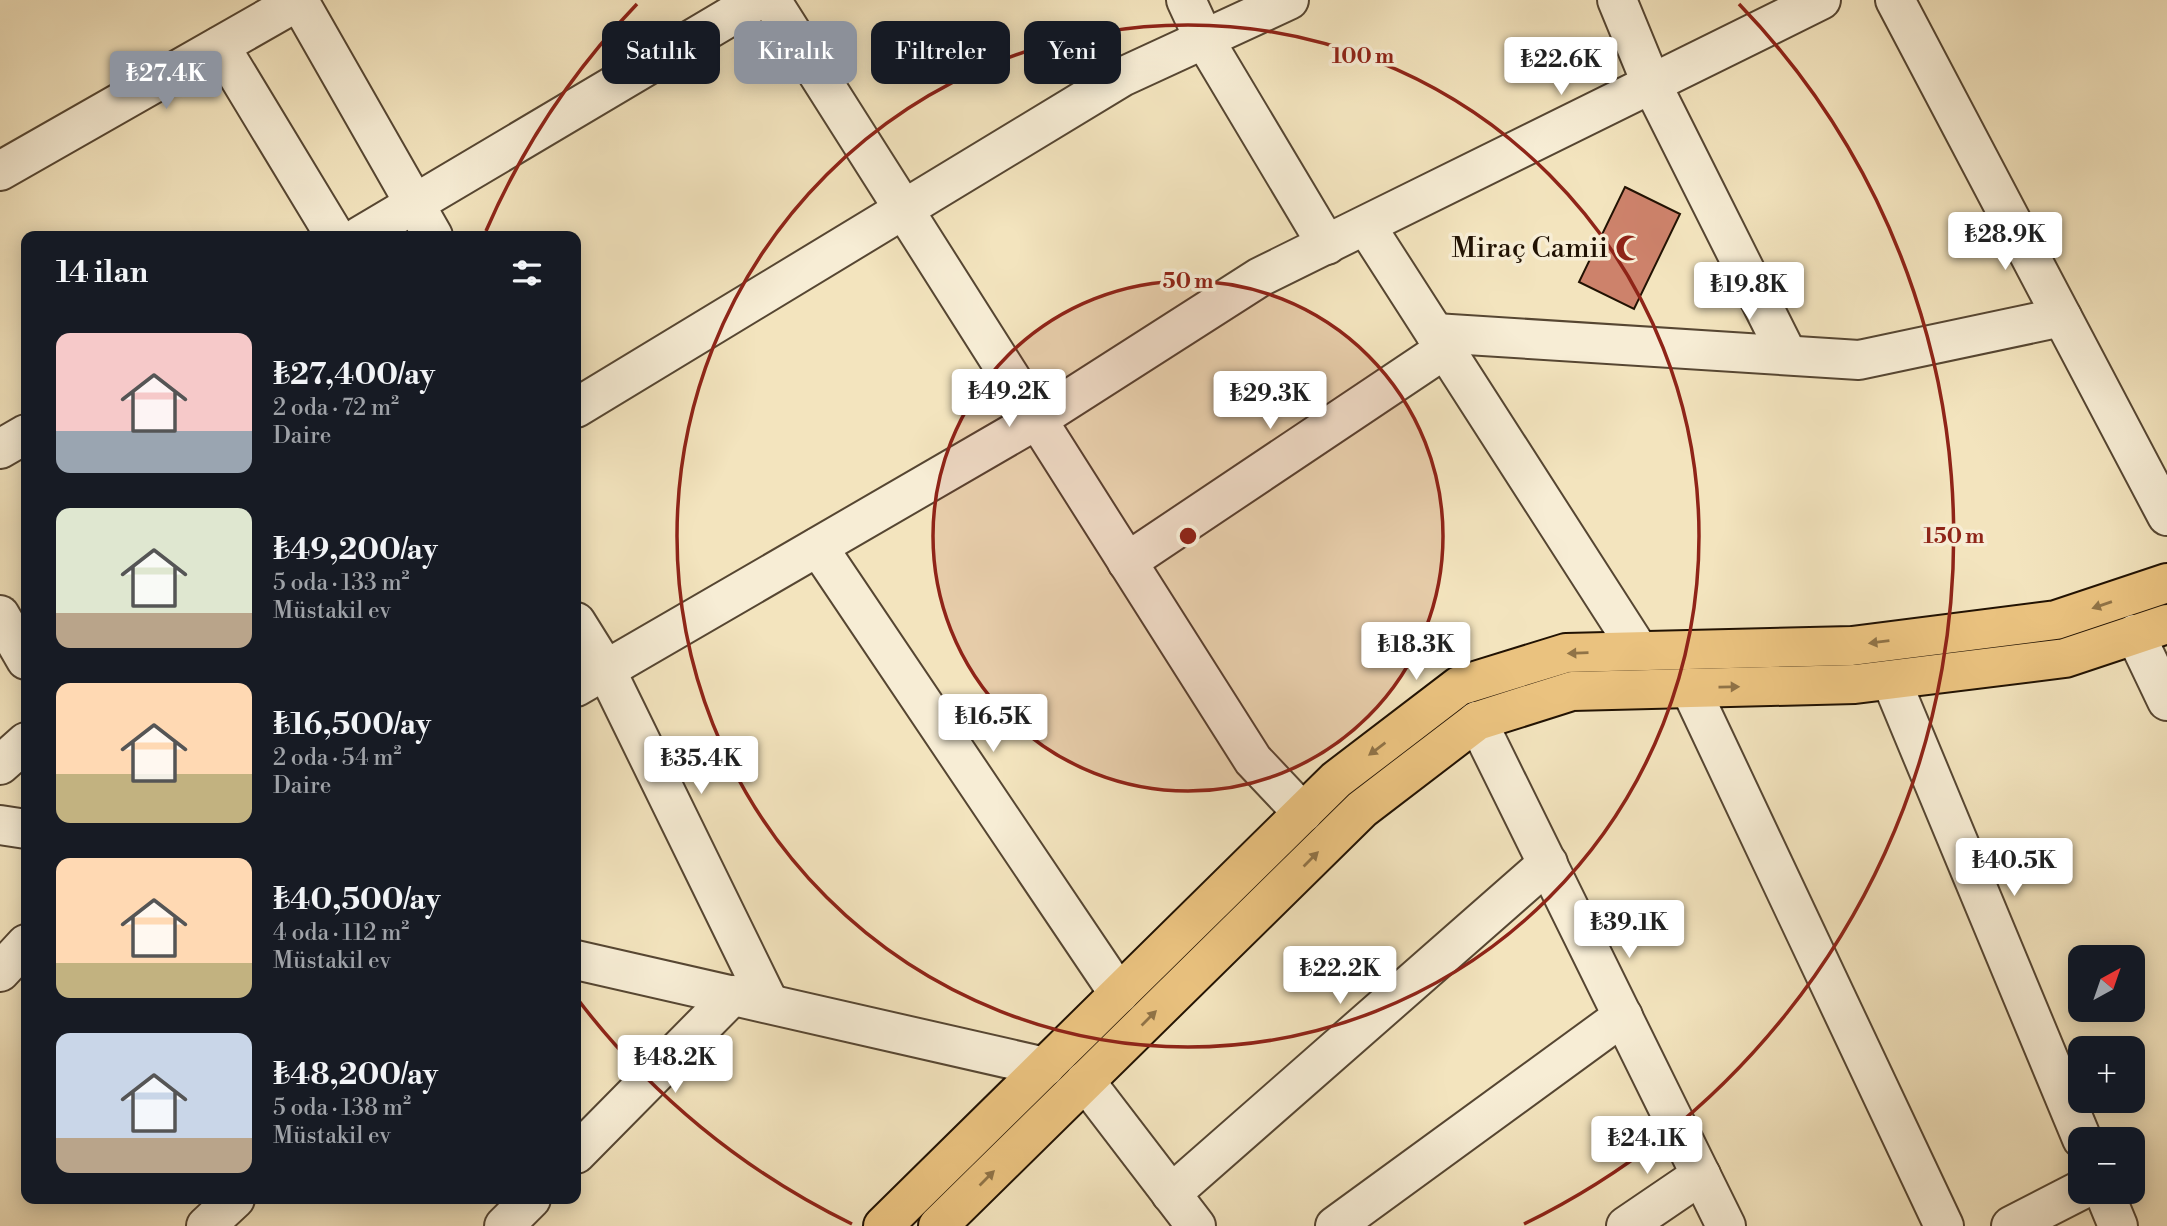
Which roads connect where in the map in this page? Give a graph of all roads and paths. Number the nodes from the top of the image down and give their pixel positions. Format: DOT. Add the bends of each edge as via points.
graph roads {
  1 [pos="300,0"];
  2 [pos="758,0"];
  3 [pos="771,0"];
  4 [pos="1186,0"];
  5 [pos="1289,0"];
  6 [pos="1617,0"];
  7 [pos="1821,0"];
  8 [pos="1895,0"];
  9 [pos="1204,39"];
  10 [pos="220,46"];
  11 [pos="1652,85"];
  12 [pos="0,171"];
  13 [pos="414,204"];
  14 [pos="906,210"];
  15 [pos="1366,226"];
  16 [pos="332,231"];
  17 [pos="368,231"];
  18 [pos="430,231"];
  19 [pos="1327,244"];
  20 [pos="2062,317"];
  21 [pos="1440,341"];
  22 [pos="1787,354"];
  23 [pos="581,405"];
  24 [pos="1038,419"];
  25 [pos="21,437"];
  26 [pos="0,449"];
  27 [pos="2167,516"];
  28 [pos="818,547"];
  29 [pos="1127,562"];
  30 [pos="2167,583"];
  31 [pos="0,615"];
  32 [pos="2151,629"];
  33 [pos="581,641"];
  34 [pos="21,651"];
  35 [pos="1639,651"];
  36 [pos="591,678"];
  37 [pos="1891,680"];
  38 [pos="1690,688"];
  39 [pos="2167,701"];
  40 [pos="1477,721"];
  41 [pos="21,746"];
  42 [pos="0,765"];
  43 [pos="1303,813"];
  44 [pos="0,825"];
  45 [pos="21,828"];
  46 [pos="1548,863"];
  47 [pos="21,949"];
  48 [pos="581,961"];
  49 [pos="0,972"];
  50 [pos="1119,994"];
  51 [pos="751,999"];
  52 [pos="1623,1016"];
  53 [pos="1045,1067"];
  54 [pos="1086,1081"];
  55 [pos="2077,1127"];
  56 [pos="581,1150"];
  57 [pos="1701,1175"];
  58 [pos="1171,1194"];
  59 [pos="2068,1197"];
  60 [pos="230,1204"];
  61 [pos="526,1204"];
  62 [pos="2109,1204"];
  63 [pos="206,1226"];
  64 [pos="504,1226"];
  65 [pos="883,1226"];
  66 [pos="939,1226"];
  67 [pos="1196,1226"];
  68 [pos="1335,1226"];
  69 [pos="1626,1226"];
  70 [pos="1726,1226"];
  71 [pos="1944,1226"];
  72 [pos="2011,1226"];
  73 [pos="2119,1226"];
  1 -- 10 [label="street"];
  1 -- 13 [label="street"];
  2 -- 13 [label="street"];
  3 -- 14 [label="street"];
  4 -- 9 [label="street"];
  5 -- 9 [label="street"];
  6 -- 11 [label="street"];
  7 -- 11 [label="street"];
  8 -- 20 [label="street"];
  9 -- 14 [label="street" via="1122,77"];
  9 -- 19 [label="street"];
  10 -- 12 [label="street"];
  10 -- 16 [label="street"];
  11 -- 15 [label="street"];
  11 -- 22 [label="street"];
  13 -- 17 [label="street"];
  13 -- 18 [label="street"];
  14 -- 23 [label="street"];
  14 -- 24 [label="street"];
  15 -- 19 [label="street"];
  15 -- 21 [label="street"];
  19 -- 24 [label="street" via="1260,277"];
  20 -- 22 [label="street" via="1859,360"];
  20 -- 27 [label="street"];
  21 -- 22 [label="street"];
  21 -- 29 [label="street"];
  21 -- 35 [label="street"];
  24 -- 28 [label="street"];
  24 -- 29 [label="street"];
  25 -- 26 [label="street"];
  28 -- 36 [label="street"];
  28 -- 50 [label="street"];
  29 -- 43 [label="street" via="1253,760"];
  30 -- 35 [label="main road, one-way" via="2056,620 1852,646"];
  31 -- 34 [label="street"];
  32 -- 37 [label="main road" via="2065,658"];
  32 -- 39 [label="street"];
  33 -- 36 [label="street"];
  35 -- 43 [label="main road, one-way" via="1566,653 1460,686 1336,780"];
  36 -- 51 [label="street"];
  38 -- 37 [label="main road, one-way"];
  37 -- 55 [label="street"];
  38 -- 40 [label="main road" via="1572,691"];
  38 -- 71 [label="street"];
  40 -- 46 [label="street"];
  54 -- 40 [label="main road, one-way" via="1362,809"];
  41 -- 42 [label="street"];
  43 -- 50 [label="main road"];
  44 -- 45 [label="street"];
  46 -- 52 [label="street"];
  46 -- 58 [label="street"];
  47 -- 49 [label="street"];
  48 -- 51 [label="street"];
  50 -- 53 [label="main road"];
  51 -- 53 [label="street"];
  51 -- 56 [label="street"];
  52 -- 57 [label="street"];
  52 -- 68 [label="street"];
  53 -- 65 [label="main road"];
  54 -- 58 [label="street"];
  66 -- 54 [label="main road, one-way"];
  57 -- 69 [label="street"];
  57 -- 70 [label="street"];
  58 -- 67 [label="street"];
  59 -- 72 [label="street"];
  60 -- 63 [label="street"];
  61 -- 64 [label="street"];
  62 -- 73 [label="street"];
}
